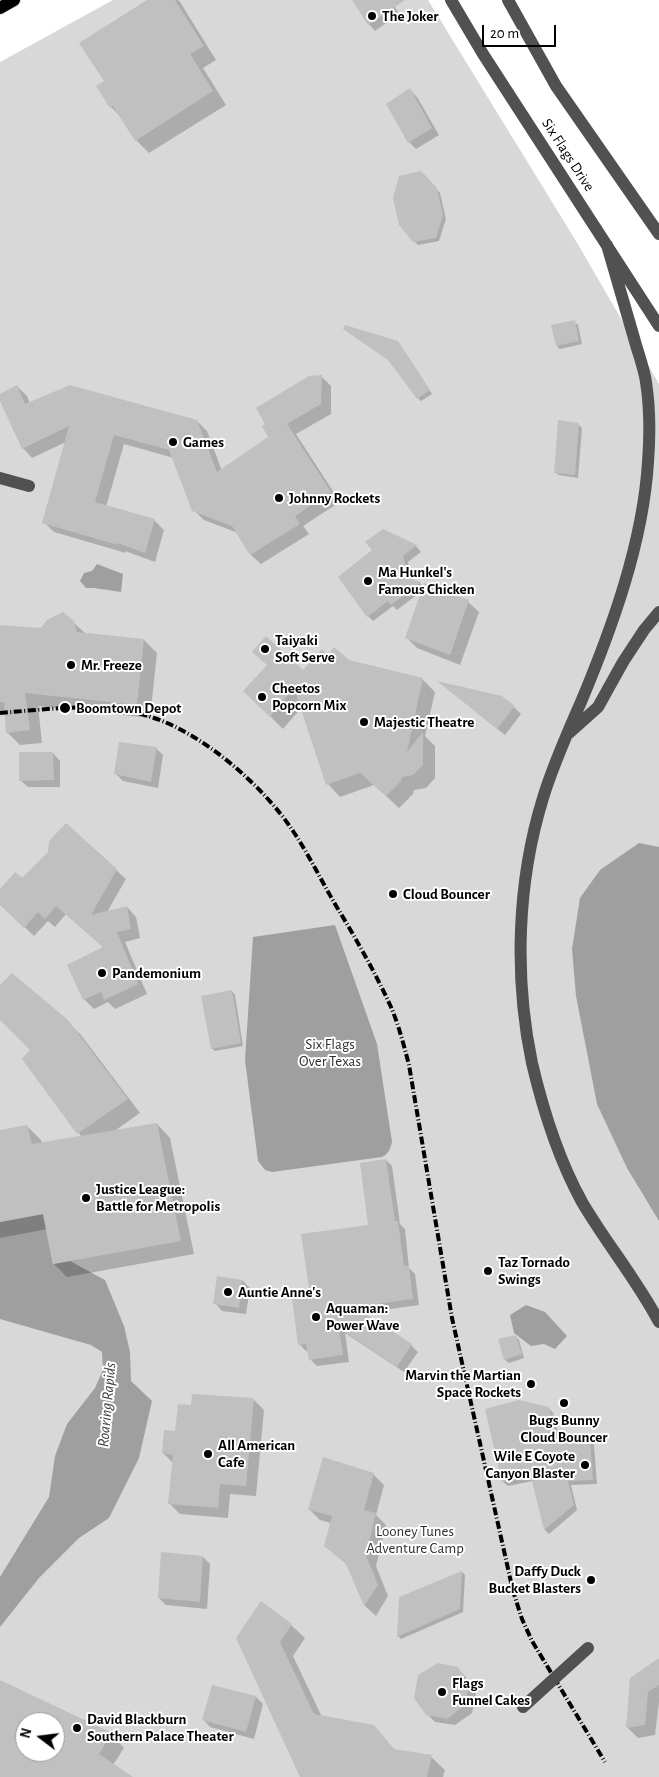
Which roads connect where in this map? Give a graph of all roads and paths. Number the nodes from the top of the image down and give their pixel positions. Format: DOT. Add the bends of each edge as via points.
graph roads {
  1 [pos="14,0"];
  2 [pos="451,0"];
  3 [pos="508,0"];
  4 [pos="0,8"];
  5 [pos="659,234"];
  6 [pos="607,245"];
  7 [pos="659,326"];
  8 [pos="0,478"];
  9 [pos="29,486"];
  10 [pos="659,612"];
  11 [pos="566,736"];
  12 [pos="655,1312"];
  13 [pos="659,1322"];
  14 [pos="588,1648"];
  15 [pos="524,1707"];
  1 -- 4 [label="main road"];
  2 -- 6 [label="street, Six Flags Drive"];
  3 -- 5 [label="street, Six Flags Drive" via="556,86"];
  6 -- 7 [label="street, Six Flags Drive"];
  6 -- 11 [label="street" via="646,380 648,460 643,509 626,574"];
  8 -- 9 [label="street"];
  10 -- 11 [label="street" via="623,662 598,708"];
  11 -- 12 [label="street" via="543,799 530,853 520,950 524,1010 537,1081 560,1152 581,1200"];
  12 -- 13 [label="street"];
  14 -- 15 [label="street, bridge"];
}
